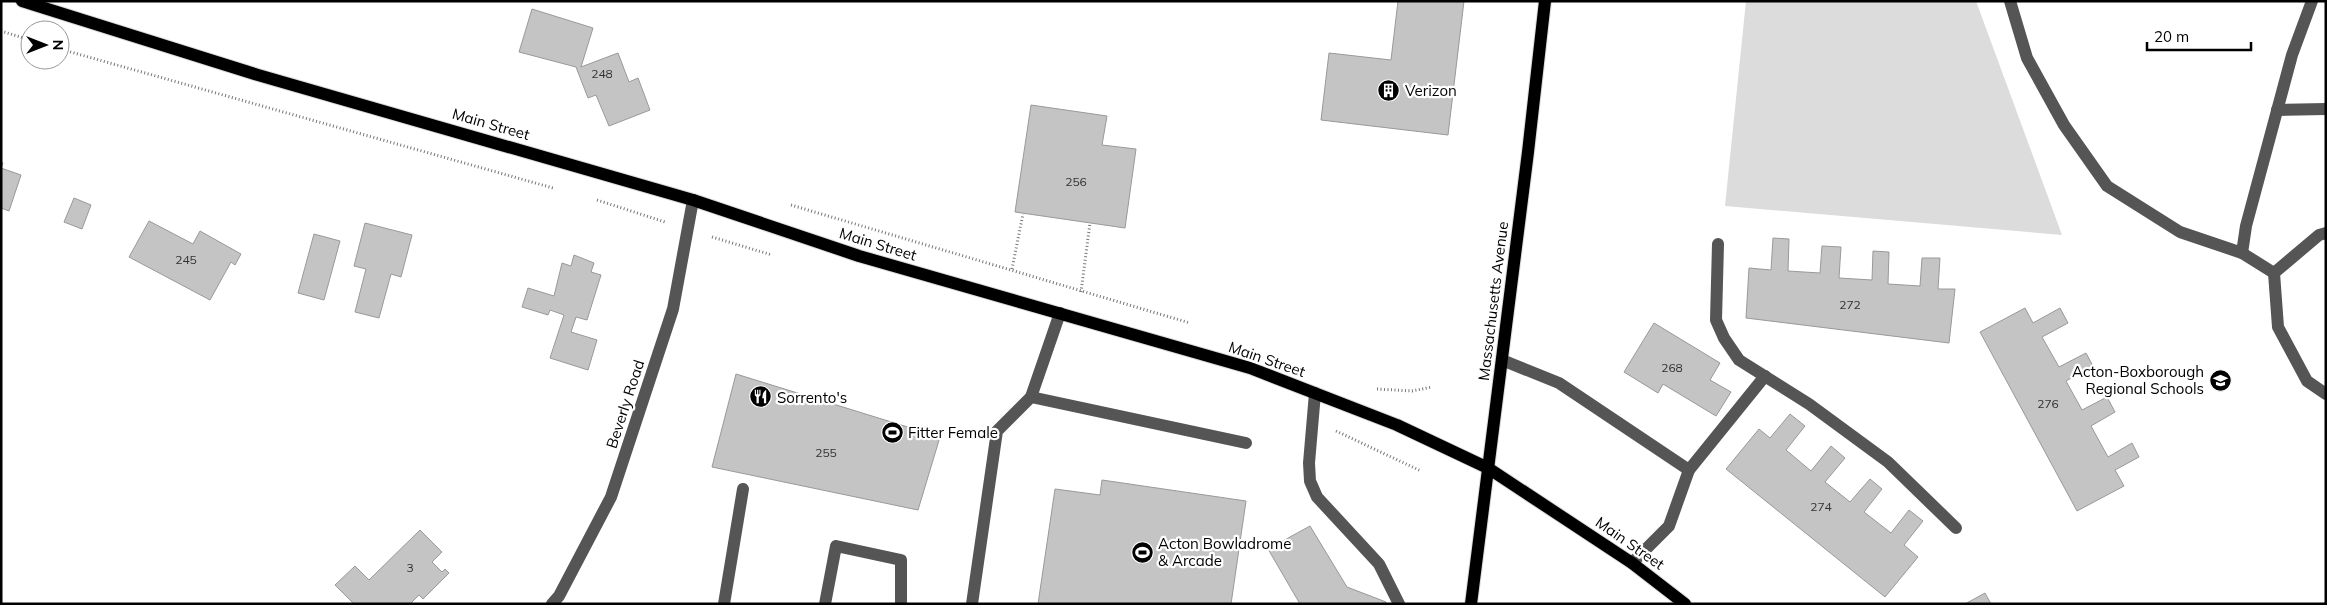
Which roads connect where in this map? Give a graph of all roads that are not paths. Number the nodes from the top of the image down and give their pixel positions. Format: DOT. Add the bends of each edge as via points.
graph roads {
  1 [pos="22,1"];
  2 [pos="1545,1"];
  3 [pos="2010,1"];
  4 [pos="2312,1"];
  5 [pos="42,4"];
  6 [pos="2326,108"];
  7 [pos="2277,110"];
  8 [pos="693,200"];
  9 [pos="2326,233"];
  10 [pos="1718,244"];
  11 [pos="2242,253"];
  12 [pos="2274,273"];
  13 [pos="1060,313"];
  14 [pos="1502,360"];
  15 [pos="1765,376"];
  16 [pos="1315,393"];
  17 [pos="2326,394"];
  18 [pos="1031,397"];
  19 [pos="1246,444"];
  20 [pos="1488,468"];
  21 [pos="1689,470"];
  22 [pos="743,489"];
  23 [pos="1956,528"];
  24 [pos="1632,563"];
  25 [pos="1671,600"];
  26 [pos="552,604"];
  27 [pos="724,604"];
  28 [pos="825,604"];
  29 [pos="901,604"];
  30 [pos="972,604"];
  31 [pos="1399,604"];
  32 [pos="1471,604"];
  33 [pos="1685,604"];
  1 -- 5 [label="main road, Main Street"];
  2 -- 14 [label="main road, Massachusetts Avenue"];
  3 -- 11 [label="street" via="2027,58 2064,125 2107,186 2180,232"];
  4 -- 7 [label="street" via="2292,55"];
  5 -- 8 [label="main road, Main Street" via="258,75"];
  6 -- 7 [label="street"];
  7 -- 11 [label="street" via="2246,226"];
  8 -- 13 [label="main road, Main Street" via="859,256"];
  8 -- 26 [label="street, Beverly Road" via="673,309 611,497"];
  9 -- 12 [label="street" via="2319,235"];
  10 -- 15 [label="street" via="1716,320 1739,360"];
  11 -- 12 [label="street"];
  12 -- 17 [label="street" via="2278,327 2307,381"];
  13 -- 16 [label="main road, Main Street" via="1250,368"];
  13 -- 18 [label="street"];
  14 -- 20 [label="main road, Massachusetts Avenue"];
  14 -- 21 [label="street" via="1560,383"];
  15 -- 21 [label="street"];
  15 -- 23 [label="street" via="1888,462"];
  16 -- 20 [label="main road, Main Street" via="1420,435"];
  16 -- 31 [label="street" via="1310,481 1318,497 1379,564"];
  18 -- 19 [label="street"];
  18 -- 30 [label="street" via="997,431"];
  20 -- 24 [label="main road, Main Street"];
  20 -- 32 [label="main road, Massachusetts Avenue"];
  21 -- 24 [label="street" via="1669,526"];
  22 -- 27 [label="street"];
  24 -- 25 [label="main road, Main Street"];
  25 -- 33 [label="main road, Main Street"];
  28 -- 29 [label="street" via="836,546 901,560"];
}
